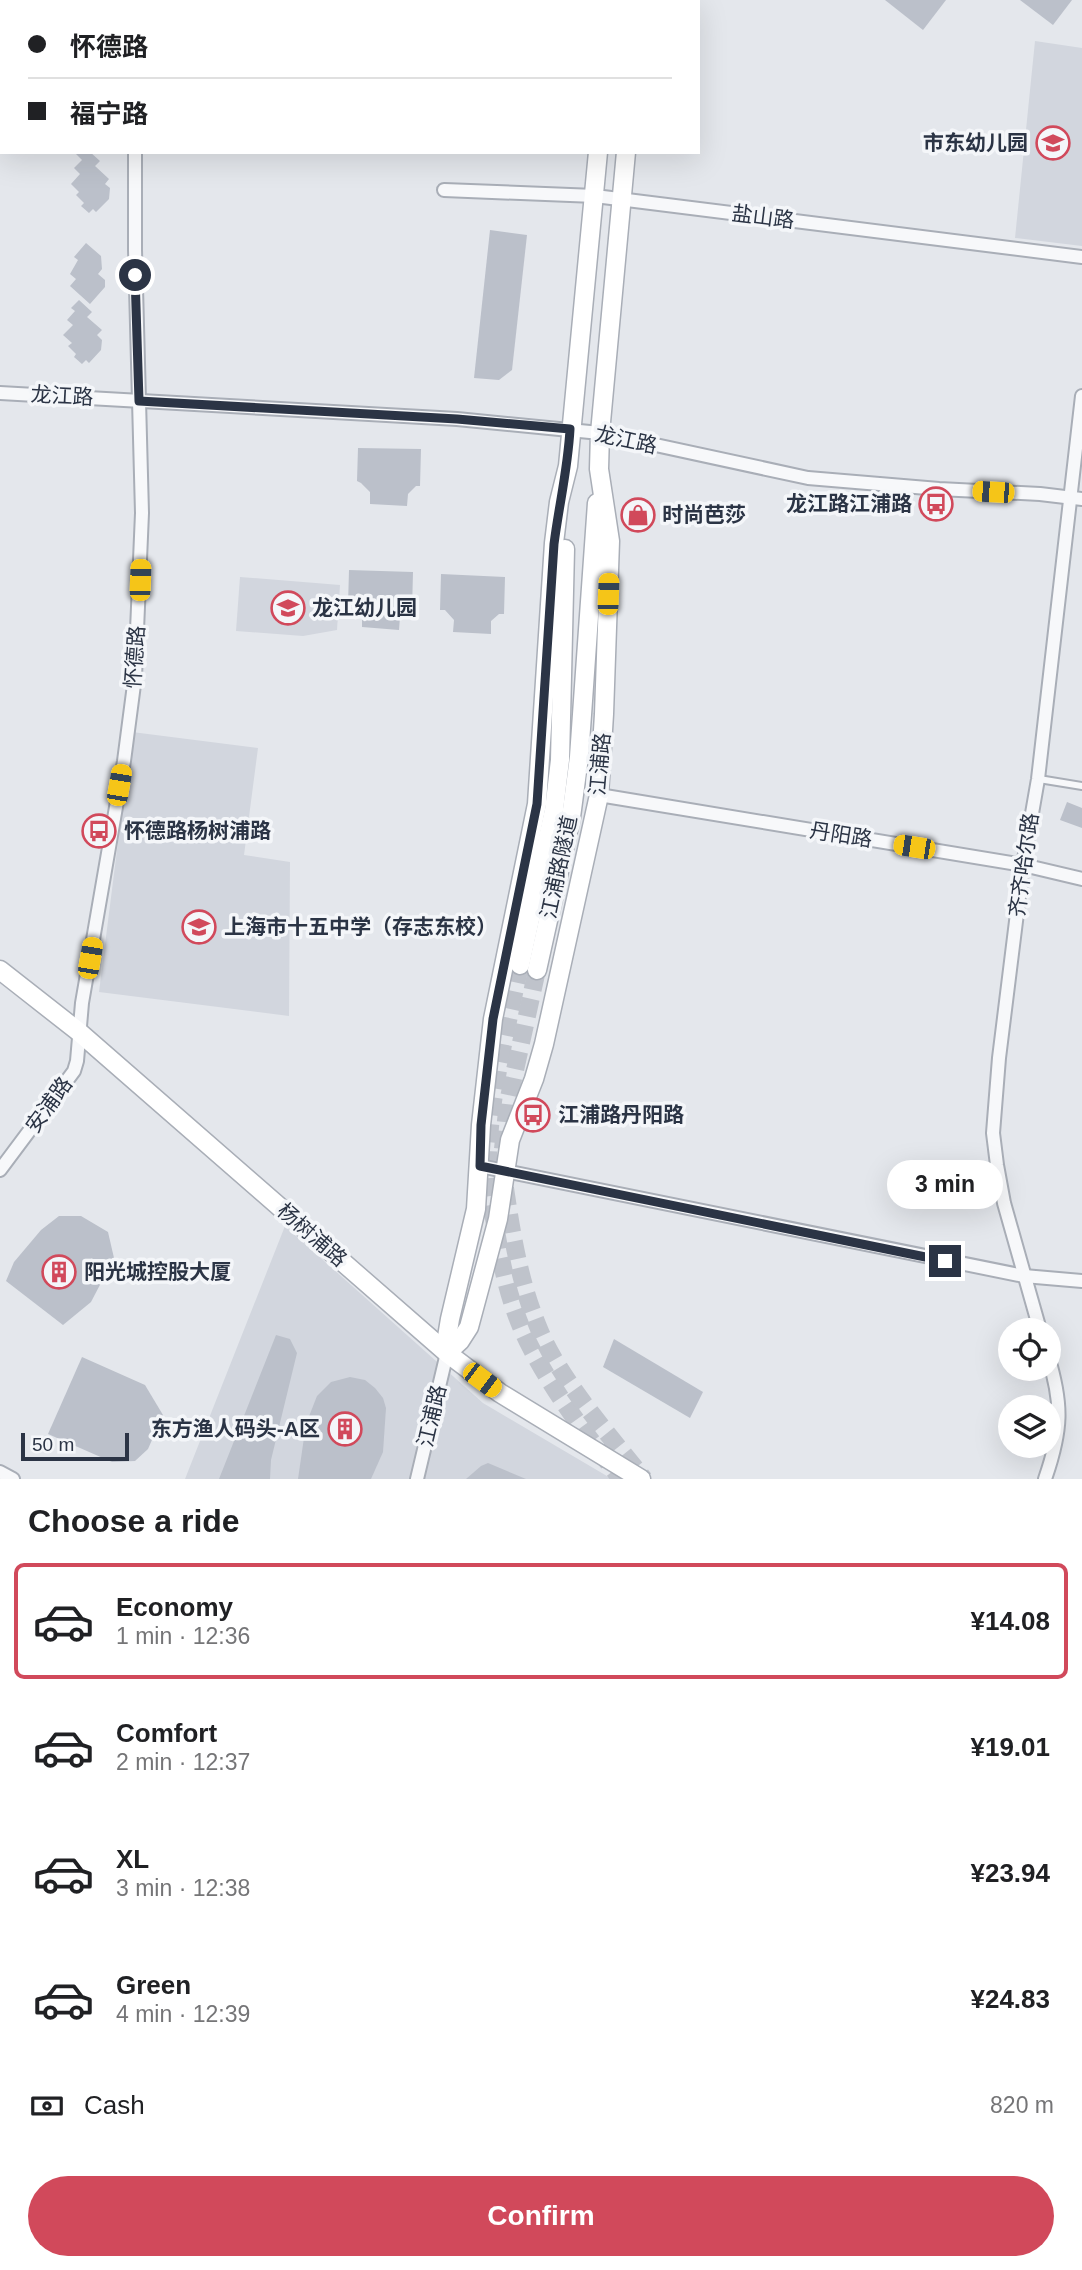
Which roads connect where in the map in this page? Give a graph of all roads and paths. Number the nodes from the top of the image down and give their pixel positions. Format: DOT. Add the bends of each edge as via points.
graph roads {
  1 [pos="135,154"];
  2 [pos="598,154"];
  3 [pos="626,154"];
  4 [pos="444,190"];
  5 [pos="596,196"];
  6 [pos="622,199"];
  7 [pos="1082,257"];
  8 [pos="0,393"];
  9 [pos="1082,396"];
  10 [pos="139,401"];
  11 [pos="570,429"];
  12 [pos="600,433"];
  13 [pos="568,466"];
  14 [pos="599,469"];
  15 [pos="1076,498"];
  16 [pos="1038,779"];
  17 [pos="1082,786"];
  18 [pos="599,795"];
  19 [pos="1023,865"];
  20 [pos="1082,879"];
  21 [pos="0,970"];
  22 [pos="79,1032"];
  23 [pos="480,1166"];
  24 [pos="0,1170"];
  25 [pos="504,1171"];
  26 [pos="1024,1276"];
  27 [pos="1082,1281"];
  28 [pos="1036,1318"];
  29 [pos="447,1353"];
  30 [pos="1054,1381"];
  31 [pos="0,1472"];
  32 [pos="13,1479"];
  33 [pos="416,1479"];
  34 [pos="641,1479"];
  35 [pos="1045,1479"];
  1 -- 10 [label="street, 怀德路"];
  2 -- 5 [label="main road, 江浦路"];
  3 -- 6 [label="main road, 江浦路"];
  4 -- 5 [label="street, 盐山路"];
  5 -- 6 [label="street, 盐山路"];
  5 -- 11 [label="main road, 江浦路"];
  6 -- 7 [label="street, 盐山路"];
  6 -- 12 [label="main road, 江浦路"];
  8 -- 10 [label="street, 龙江路"];
  9 -- 15 [label="street, 齐齐哈尔路"];
  10 -- 11 [label="street, 龙江路"];
  10 -- 22 [label="street, 怀德路" via="142,513 135,677"];
  11 -- 12 [label="street, 龙江路"];
  11 -- 13 [label="main road, 江浦路"];
  12 -- 14 [label="main road, 江浦路"];
  12 -- 15 [label="street, 龙江路" via="808,478"];
  13 -- 14 [label="main road, 江浦路隧道" via="560,760 528,968 571,817"];
  13 -- 23 [label="main road, 江浦路" via="554,544 537,804 493,1019"];
  14 -- 18 [label="main road, 江浦路" via="610,541"];
  15 -- 16 [label="street, 齐齐哈尔路"];
  16 -- 17 [label="lane"];
  16 -- 19 [label="street, 齐齐哈尔路"];
  18 -- 19 [label="street, 丹阳路"];
  18 -- 25 [label="main road, 江浦路" via="544,1044 510,1140"];
  19 -- 20 [label="street, 丹阳路"];
  19 -- 26 [label="street, 齐齐哈尔路" via="993,1133 1004,1203"];
  21 -- 22 [label="main road, 杨树浦路"];
  22 -- 24 [label="street, 安浦路" via="70,1079"];
  22 -- 29 [label="main road, 杨树浦路"];
  23 -- 25 [label="street"];
  23 -- 29 [label="main road, 江浦路" via="476,1209 450,1319"];
  25 -- 26 [label="street"];
  25 -- 29 [label="main road, 江浦路" via="498,1219 469,1327"];
  26 -- 27 [label="street"];
  26 -- 28 [label="street, 齐齐哈尔路"];
  29 -- 33 [label="street, 江浦路"];
  29 -- 34 [label="main road, 杨树浦路" via="500,1393"];
  30 -- 35 [label="street" via="1060,1416"];
  31 -- 32 [label="street"];
}
